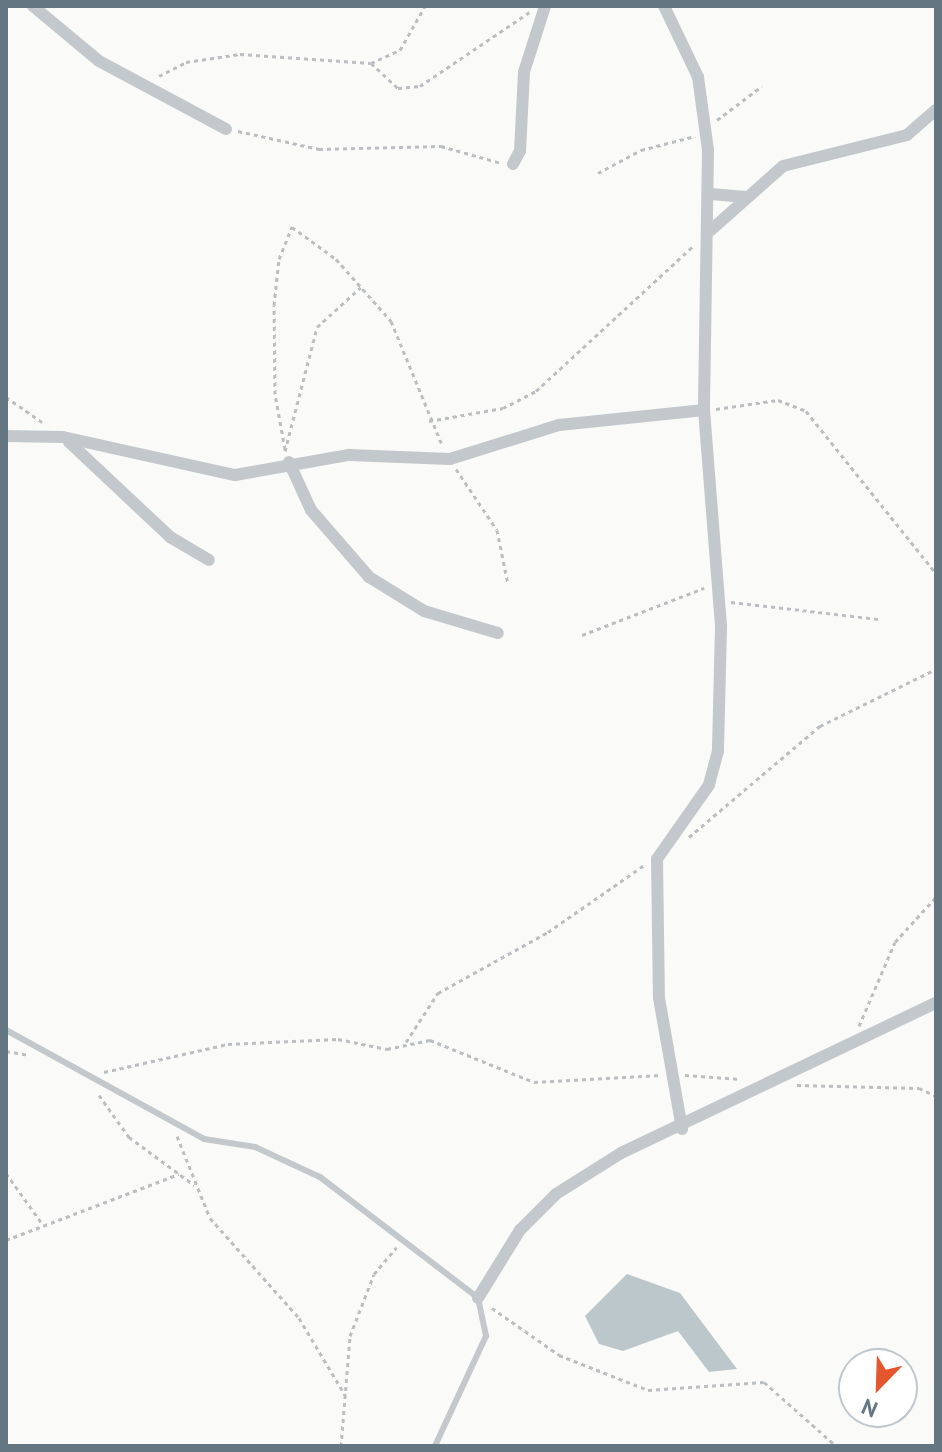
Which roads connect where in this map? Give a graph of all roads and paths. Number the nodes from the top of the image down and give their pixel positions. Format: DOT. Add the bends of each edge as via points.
graph roads {
  1 [pos="33,6"];
  2 [pos="425,6"];
  3 [pos="537,6"];
  4 [pos="545,6"];
  5 [pos="664,6"];
  6 [pos="371,63"];
  7 [pos="146,83"];
  8 [pos="762,86"];
  9 [pos="936,110"];
  10 [pos="226,129"];
  11 [pos="705,129"];
  12 [pos="513,164"];
  13 [pos="598,173"];
  14 [pos="711,194"];
  15 [pos="746,197"];
  16 [pos="711,230"];
  17 [pos="362,286"];
  18 [pos="6,397"];
  19 [pos="704,410"];
  20 [pos="429,421"];
  21 [pos="6,436"];
  22 [pos="63,437"];
  23 [pos="287,456"];
  24 [pos="450,459"];
  25 [pos="209,560"];
  26 [pos="936,573"];
  27 [pos="508,584"];
  28 [pos="498,633"];
  29 [pos="936,897"];
  30 [pos="936,1003"];
  31 [pos="6,1030"];
  32 [pos="851,1043"];
  33 [pos="677,1074"];
  34 [pos="85,1075"];
  35 [pos="768,1082"];
  36 [pos="936,1096"];
  37 [pos="173,1123"];
  38 [pos="682,1129"];
  39 [pos="6,1173"];
  40 [pos="179,1174"];
  41 [pos="194,1185"];
  42 [pos="42,1223"];
  43 [pos="404,1239"];
  44 [pos="6,1240"];
  45 [pos="478,1298"];
  46 [pos="345,1395"];
  47 [pos="341,1446"];
  48 [pos="435,1446"];
  49 [pos="836,1446"];
  1 -- 7 [label="street" via="99,61"];
  2 -- 6 [label="path" via="400,50"];
  3 -- 6 [label="path" via="420,86 398,88"];
  4 -- 12 [label="street" via="524,72 520,151"];
  5 -- 11 [label="street" via="693,60"];
  6 -- 7 [label="path" via="211,56"];
  7 -- 10 [label="street"];
  8 -- 11 [label="path"];
  9 -- 15 [label="street" via="907,135 783,166"];
  10 -- 12 [label="path" via="319,149 441,146"];
  11 -- 13 [label="path"];
  11 -- 14 [label="street"];
  14 -- 15 [label="street"];
  14 -- 16 [label="street"];
  15 -- 16 [label="street"];
  16 -- 19 [label="street"];
  16 -- 20 [label="path" via="536,391 503,408"];
  17 -- 20 [label="path" via="391,321"];
  17 -- 23 [label="path" via="317,327"];
  17 -- 23 [label="path" via="292,227 279,259 274,305 275,394"];
  18 -- 22 [label="path"];
  19 -- 24 [label="street" via="559,425"];
  19 -- 26 [label="path" via="778,400 806,411"];
  19 -- 33 [label="street" via="720,600 718,751 709,785 657,859 659,998"];
  20 -- 24 [label="path"];
  21 -- 22 [label="street"];
  22 -- 23 [label="street" via="211,475"];
  22 -- 25 [label="street" via="170,537"];
  23 -- 24 [label="street"];
  23 -- 28 [label="street" via="311,510 369,577 424,611"];
  24 -- 27 [label="path" via="497,530"];
  29 -- 32 [label="path" via="895,942"];
  30 -- 32 [label="street"];
  31 -- 34 [label="lane"];
  32 -- 35 [label="street"];
  33 -- 34 [label="path" via="534,1082 439,1040 387,1049 338,1039 228,1044"];
  33 -- 35 [label="path"];
  33 -- 38 [label="street"];
  34 -- 37 [label="lane"];
  34 -- 40 [label="path" via="129,1137"];
  35 -- 36 [label="path" via="919,1088"];
  35 -- 38 [label="street"];
  37 -- 41 [label="path"];
  37 -- 43 [label="lane" via="214,1143 285,1157"];
  38 -- 45 [label="street" via="621,1153 556,1194 520,1230"];
  39 -- 42 [label="path"];
  40 -- 41 [label="path"];
  40 -- 42 [label="path"];
  41 -- 46 [label="path" via="210,1218 299,1318"];
  42 -- 44 [label="path"];
  43 -- 45 [label="lane"];
  43 -- 46 [label="path" via="374,1274 350,1336"];
  45 -- 48 [label="lane" via="486,1336"];
  45 -- 49 [label="path" via="559,1355 648,1390 764,1382"];
  46 -- 47 [label="path"];
}
